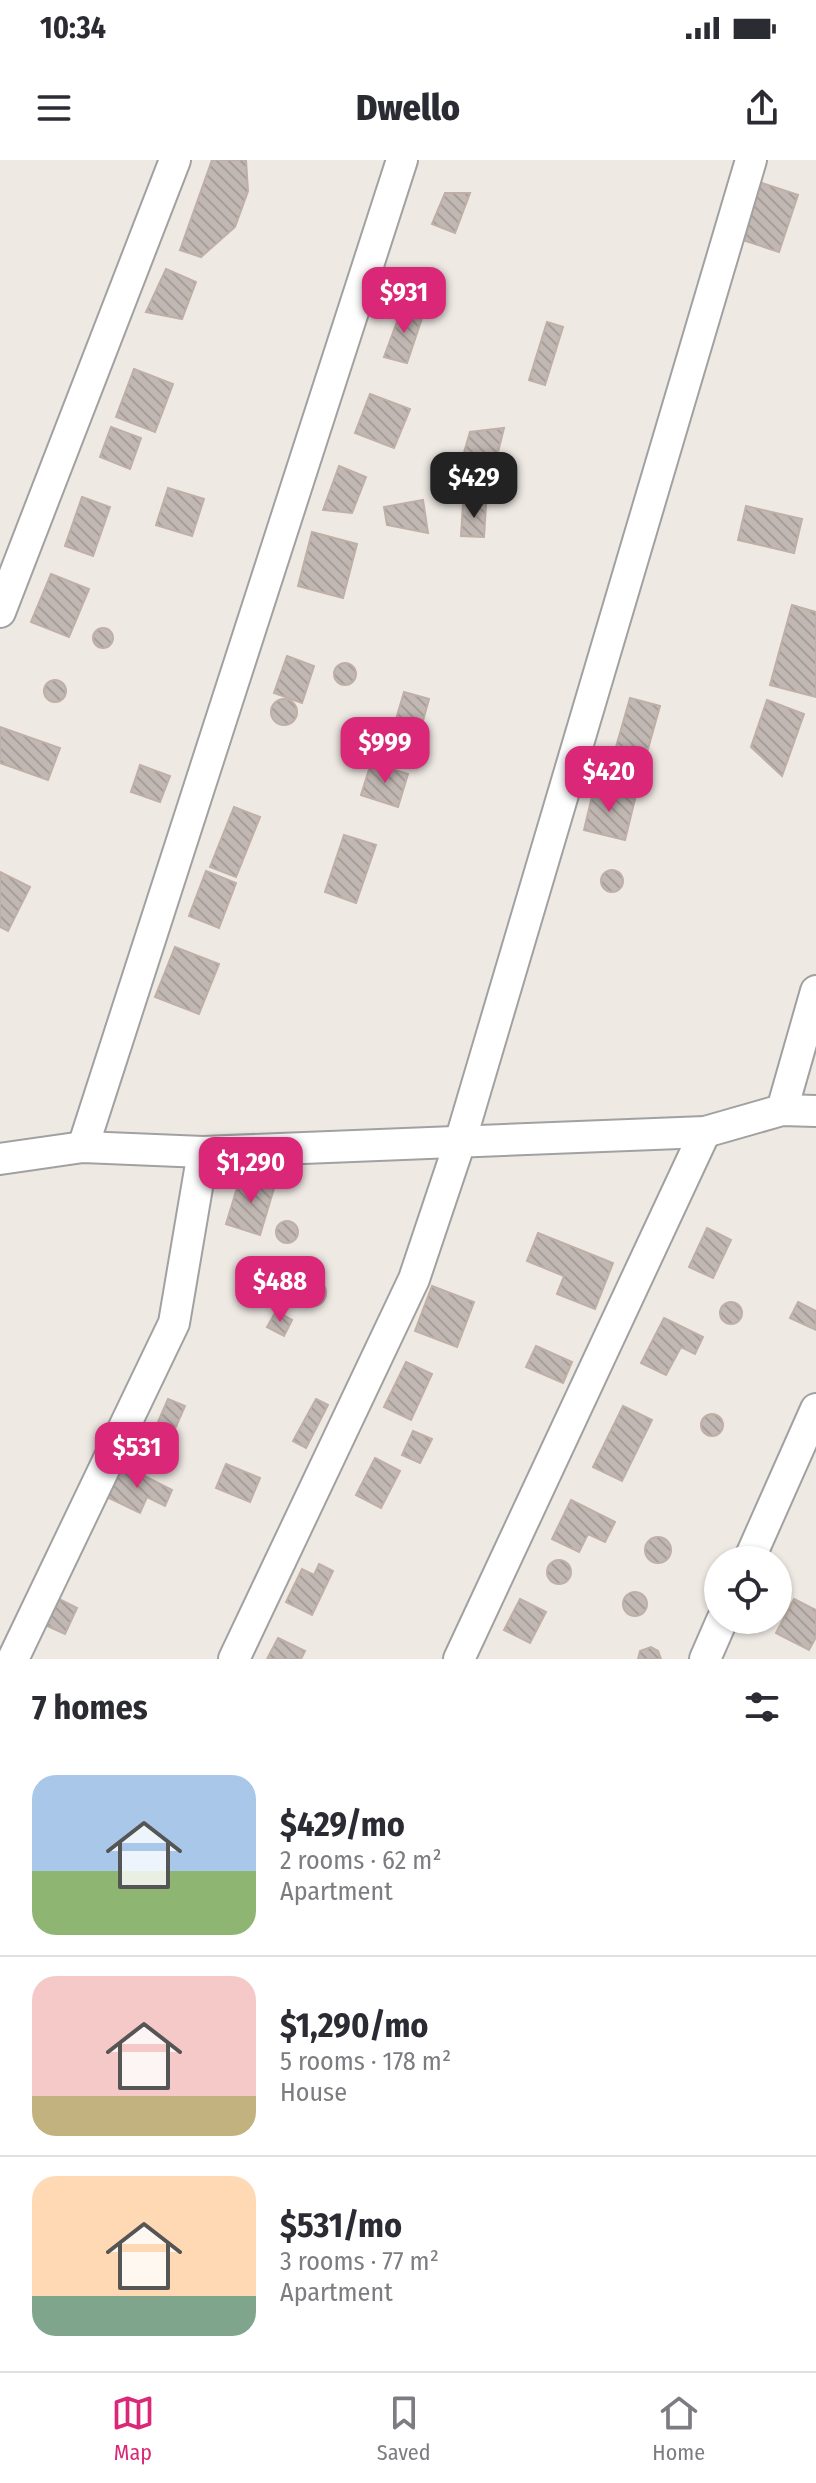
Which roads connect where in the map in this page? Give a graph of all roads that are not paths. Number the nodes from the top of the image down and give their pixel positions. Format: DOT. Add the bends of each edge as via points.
graph roads {
  1 [pos="175,160"];
  2 [pos="402,160"];
  3 [pos="751,160"];
  4 [pos="0,612"];
  5 [pos="816,991"];
  6 [pos="782,1110"];
  7 [pos="816,1111"];
  8 [pos="705,1132"];
  9 [pos="460,1142"];
  10 [pos="83,1147"];
  11 [pos="203,1152"];
  12 [pos="0,1159"];
  13 [pos="816,1409"];
  14 [pos="755,1546"];
  15 [pos="716,1634"];
  16 [pos="13,1659"];
  17 [pos="234,1659"];
  18 [pos="459,1659"];
  19 [pos="705,1659"];
  1 -- 4 [label="street"];
  2 -- 10 [label="street"];
  3 -- 9 [label="street"];
  5 -- 6 [label="street"];
  6 -- 7 [label="street"];
  6 -- 8 [label="street"];
  8 -- 9 [label="street"];
  8 -- 18 [label="street"];
  9 -- 11 [label="street"];
  9 -- 17 [label="street" via="414,1279"];
  10 -- 11 [label="street"];
  10 -- 12 [label="street"];
  11 -- 16 [label="street" via="174,1323"];
  13 -- 14 [label="street"];
  15 -- 19 [label="street"];
}
